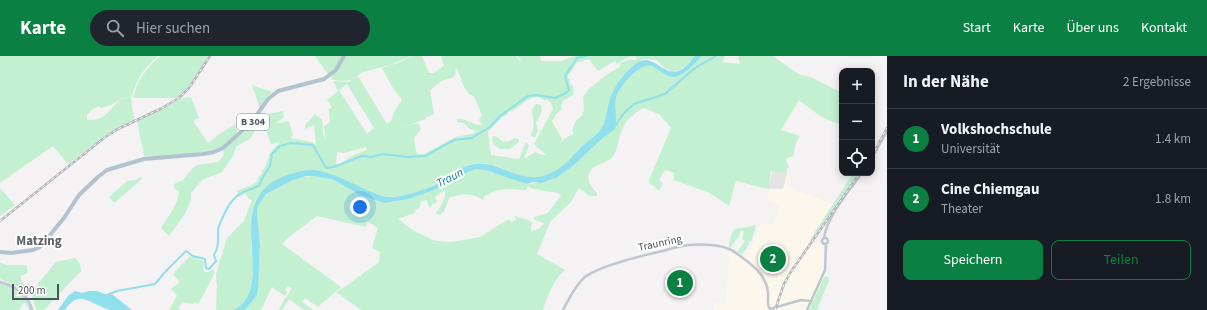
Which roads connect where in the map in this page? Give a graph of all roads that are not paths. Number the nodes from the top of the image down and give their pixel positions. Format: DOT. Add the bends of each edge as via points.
graph roads {
  1 [pos="344,56"];
  2 [pos="887,132"];
  3 [pos="875,153"];
  4 [pos="860,176"];
  5 [pos="825,239"];
  6 [pos="825,244"];
  7 [pos="0,252"];
  8 [pos="0,282"];
  9 [pos="811,301"];
  10 [pos="32,310"];
  11 [pos="563,310"];
  12 [pos="807,310"];
  1 -- 7 [label="main road, B 304" via="336,70 324,79 272,95 252,123 223,148 203,154 144,159 110,169 98,177 76,200 40,247 11,253"];
  2 -- 3 [label="street"];
  4 -- 5 [label="street" via="833,214 826,228"];
  5 -- 6 [label="street" via="822,241"];
  5 -- 6 [label="street" via="828,241"];
  6 -- 9 [label="street" via="824,274"];
  8 -- 10 [label="main road" via="21,291"];
  9 -- 11 [label="street, Traunring" via="801,300 769,309 767,288 755,268 728,249 699,245 678,247 607,266 585,277"];
  9 -- 12 [label="street"];
}
